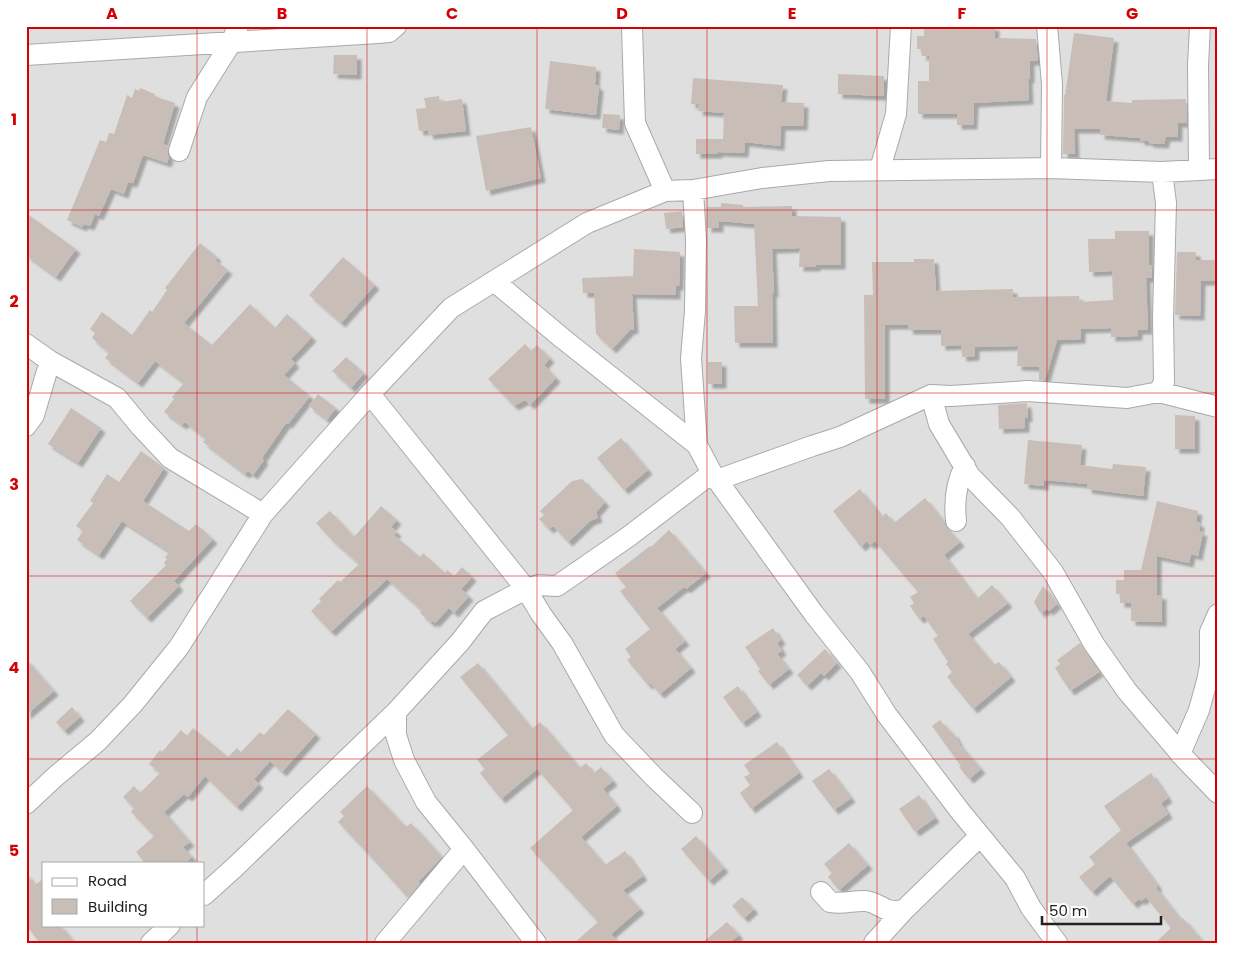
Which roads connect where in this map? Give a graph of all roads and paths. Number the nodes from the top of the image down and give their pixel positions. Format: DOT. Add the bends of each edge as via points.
graph roads {
  1 [pos="396,26"];
  2 [pos="632,26"];
  3 [pos="901,26"];
  4 [pos="1046,26"];
  5 [pos="1200,26"];
  6 [pos="235,35"];
  7 [pos="26,55"];
  8 [pos="179,151"];
  9 [pos="1051,168"];
  10 [pos="880,169"];
  11 [pos="1208,169"];
  12 [pos="1162,172"];
  13 [pos="693,190"];
  14 [pos="665,191"];
  15 [pos="494,281"];
  16 [pos="26,344"];
  17 [pos="50,361"];
  18 [pos="1159,392"];
  19 [pos="370,394"];
  20 [pos="931,395"];
  21 [pos="1218,406"];
  22 [pos="26,426"];
  23 [pos="697,445"];
  24 [pos="965,466"];
  25 [pos="714,476"];
  26 [pos="263,514"];
  27 [pos="956,521"];
  28 [pos="526,589"];
  29 [pos="1218,614"];
  30 [pos="396,712"];
  31 [pos="1180,754"];
  32 [pos="1218,794"];
  33 [pos="26,804"];
  34 [pos="692,812"];
  35 [pos="980,836"];
  36 [pos="464,849"];
  37 [pos="821,892"];
  38 [pos="205,894"];
  39 [pos="904,910"];
  40 [pos="169,926"];
  41 [pos="151,943"];
  42 [pos="385,943"];
  43 [pos="536,943"];
  44 [pos="874,943"];
  45 [pos="1058,943"];
  1 -- 6 [label="street" via="389,32 378,33"];
  2 -- 14 [label="street" via="635,123"];
  3 -- 10 [label="street" via="896,114"];
  4 -- 9 [label="street" via="1052,84"];
  5 -- 11 [label="street" via="1198,65"];
  6 -- 7 [label="street"];
  6 -- 8 [label="street" via="197,97"];
  9 -- 10 [label="street"];
  9 -- 12 [label="street"];
  10 -- 13 [label="street" via="762,178"];
  11 -- 12 [label="street"];
  12 -- 18 [label="street" via="1166,202 1164,382"];
  13 -- 14 [label="street"];
  13 -- 23 [label="street" via="696,240 691,358"];
  14 -- 15 [label="street" via="587,223"];
  15 -- 19 [label="street" via="451,308"];
  15 -- 23 [label="street"];
  16 -- 17 [label="street"];
  17 -- 22 [label="street" via="34,415"];
  17 -- 26 [label="street" via="117,398 170,458"];
  18 -- 20 [label="street" via="1126,398 1028,391"];
  18 -- 21 [label="street"];
  19 -- 26 [label="street"];
  19 -- 28 [label="street"];
  20 -- 24 [label="street" via="939,424"];
  20 -- 25 [label="street" via="840,437"];
  23 -- 25 [label="street"];
  24 -- 27 [label="street" via="954,505"];
  24 -- 31 [label="street" via="970,476 1010,517 1053,572 1094,644 1127,691"];
  25 -- 28 [label="street" via="557,586 539,585"];
  25 -- 35 [label="street" via="860,672 887,715"];
  26 -- 33 [label="street" via="179,647 139,697 98,742"];
  28 -- 30 [label="street" via="484,611"];
  28 -- 34 [label="street" via="562,642 614,735"];
  29 -- 31 [label="street" via="1210,632 1210,665 1199,710"];
  30 -- 36 [label="street" via="396,735 404,760 426,802"];
  30 -- 38 [label="street"];
  31 -- 32 [label="street"];
  35 -- 39 [label="street"];
  35 -- 45 [label="street" via="1015,878 1031,908"];
  36 -- 42 [label="street"];
  36 -- 43 [label="street"];
  37 -- 39 [label="street" via="830,902 866,901 894,912"];
  39 -- 44 [label="street"];
  40 -- 41 [label="street"];
}
